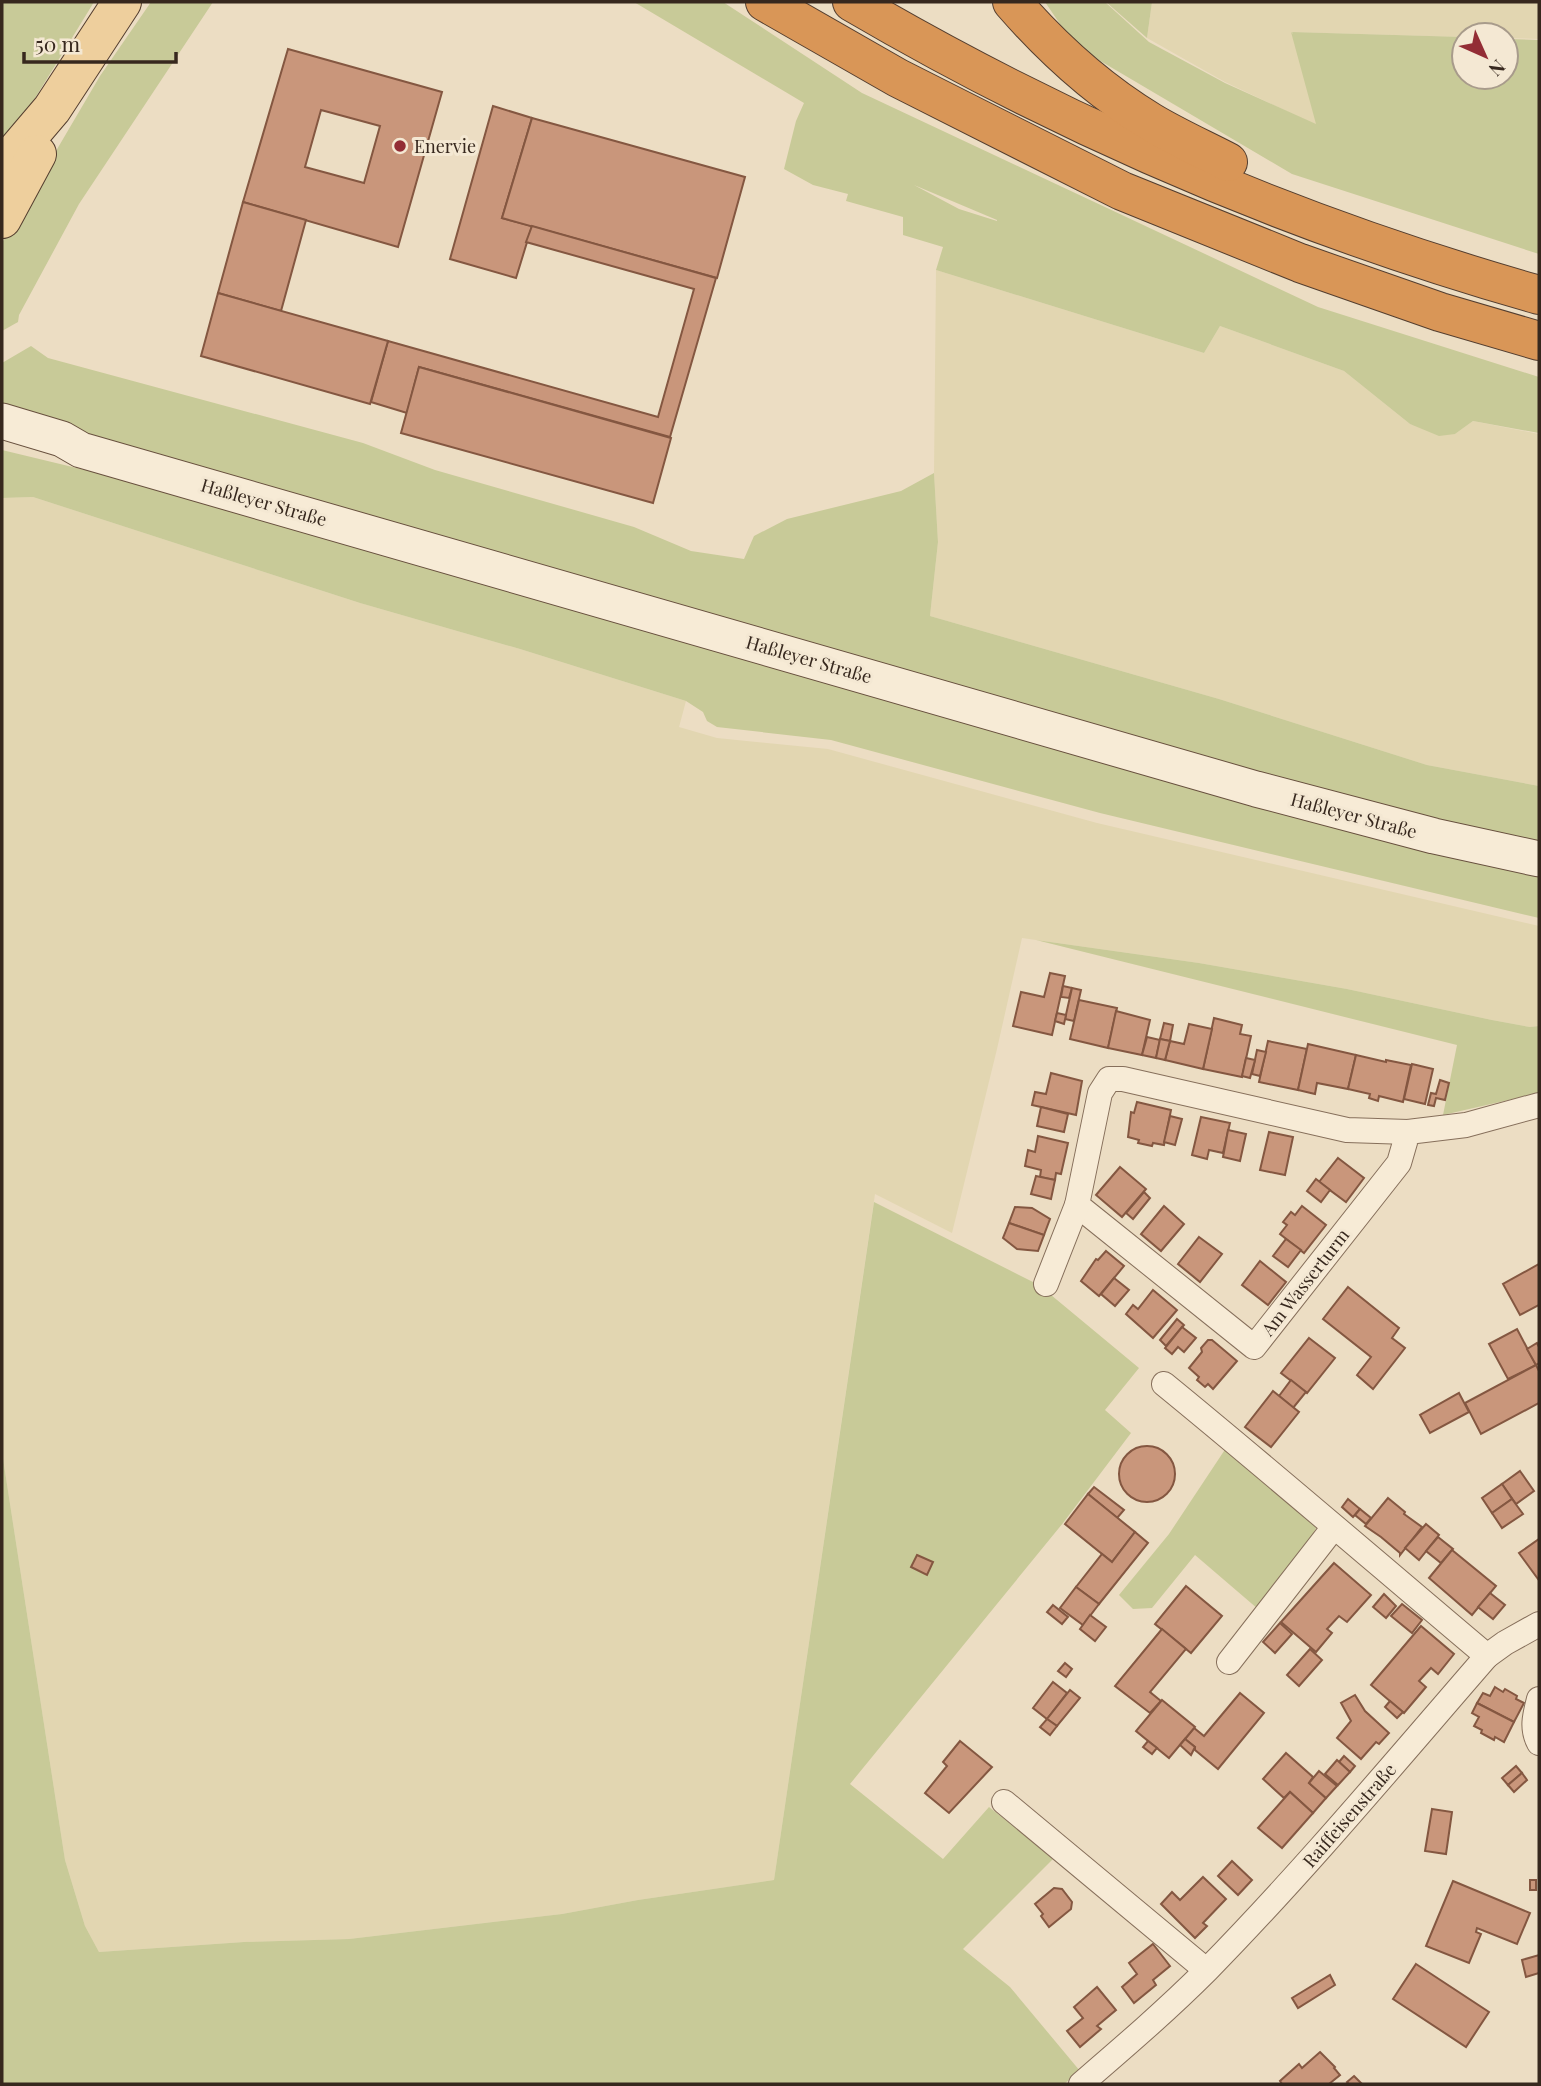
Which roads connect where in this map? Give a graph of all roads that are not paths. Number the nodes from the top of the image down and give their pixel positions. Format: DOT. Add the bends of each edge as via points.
graph roads {
  1 [pos="122,2"];
  2 [pos="765,2"];
  3 [pos="852,2"];
  4 [pos="1012,2"];
  5 [pos="52,109"];
  6 [pos="2,176"];
  7 [pos="1299,216"];
  8 [pos="2,219"];
  9 [pos="1539,295"];
  10 [pos="1539,341"];
  11 [pos="2,421"];
  12 [pos="2,439"];
  13 [pos="81,450"];
  14 [pos="1539,859"];
  15 [pos="1539,1105"];
  16 [pos="1408,1132"];
  17 [pos="1077,1205"];
  18 [pos="1046,1284"];
  19 [pos="1164,1384"];
  20 [pos="1334,1527"];
  21 [pos="1539,1624"];
  22 [pos="1487,1656"];
  23 [pos="1229,1662"];
  24 [pos="1539,1699"];
  25 [pos="1539,1743"];
  26 [pos="1004,1802"];
  27 [pos="1206,1970"];
  28 [pos="1081,2084"];
  1 -- 5 [label="main road"];
  2 -- 10 [label="highway" via="898,78 1122,191 1300,263"];
  3 -- 7 [label="highway" via="1021,94 1146,153"];
  4 -- 7 [label="highway" via="1071,64 1108,92 1150,121 1255,175"];
  5 -- 6 [label="main road"];
  5 -- 8 [label="main road" via="35,159"];
  7 -- 9 [label="highway"];
  11 -- 13 [label="main road, Haßleyer Straße"];
  12 -- 13 [label="main road, Haßleyer Straße" via="55,450"];
  13 -- 14 [label="main road, Haßleyer Straße" via="1256,789"];
  15 -- 16 [label="street" via="1465,1125"];
  16 -- 17 [label="street" via="1348,1130 1109,1079 1100,1093"];
  16 -- 17 [label="street, Am Wasserturm" via="1399,1163 1254,1347"];
  17 -- 18 [label="street"];
  19 -- 20 [label="street"];
  20 -- 22 [label="street"];
  20 -- 23 [label="street"];
  21 -- 22 [label="street, Raiffeisenstraße"];
  22 -- 27 [label="street, Raiffeisenstraße" via="1303,1867"];
  24 -- 25 [label="street" via="1534,1722"];
  26 -- 27 [label="street"];
  27 -- 28 [label="street, Raiffeisenstraße"];
}
